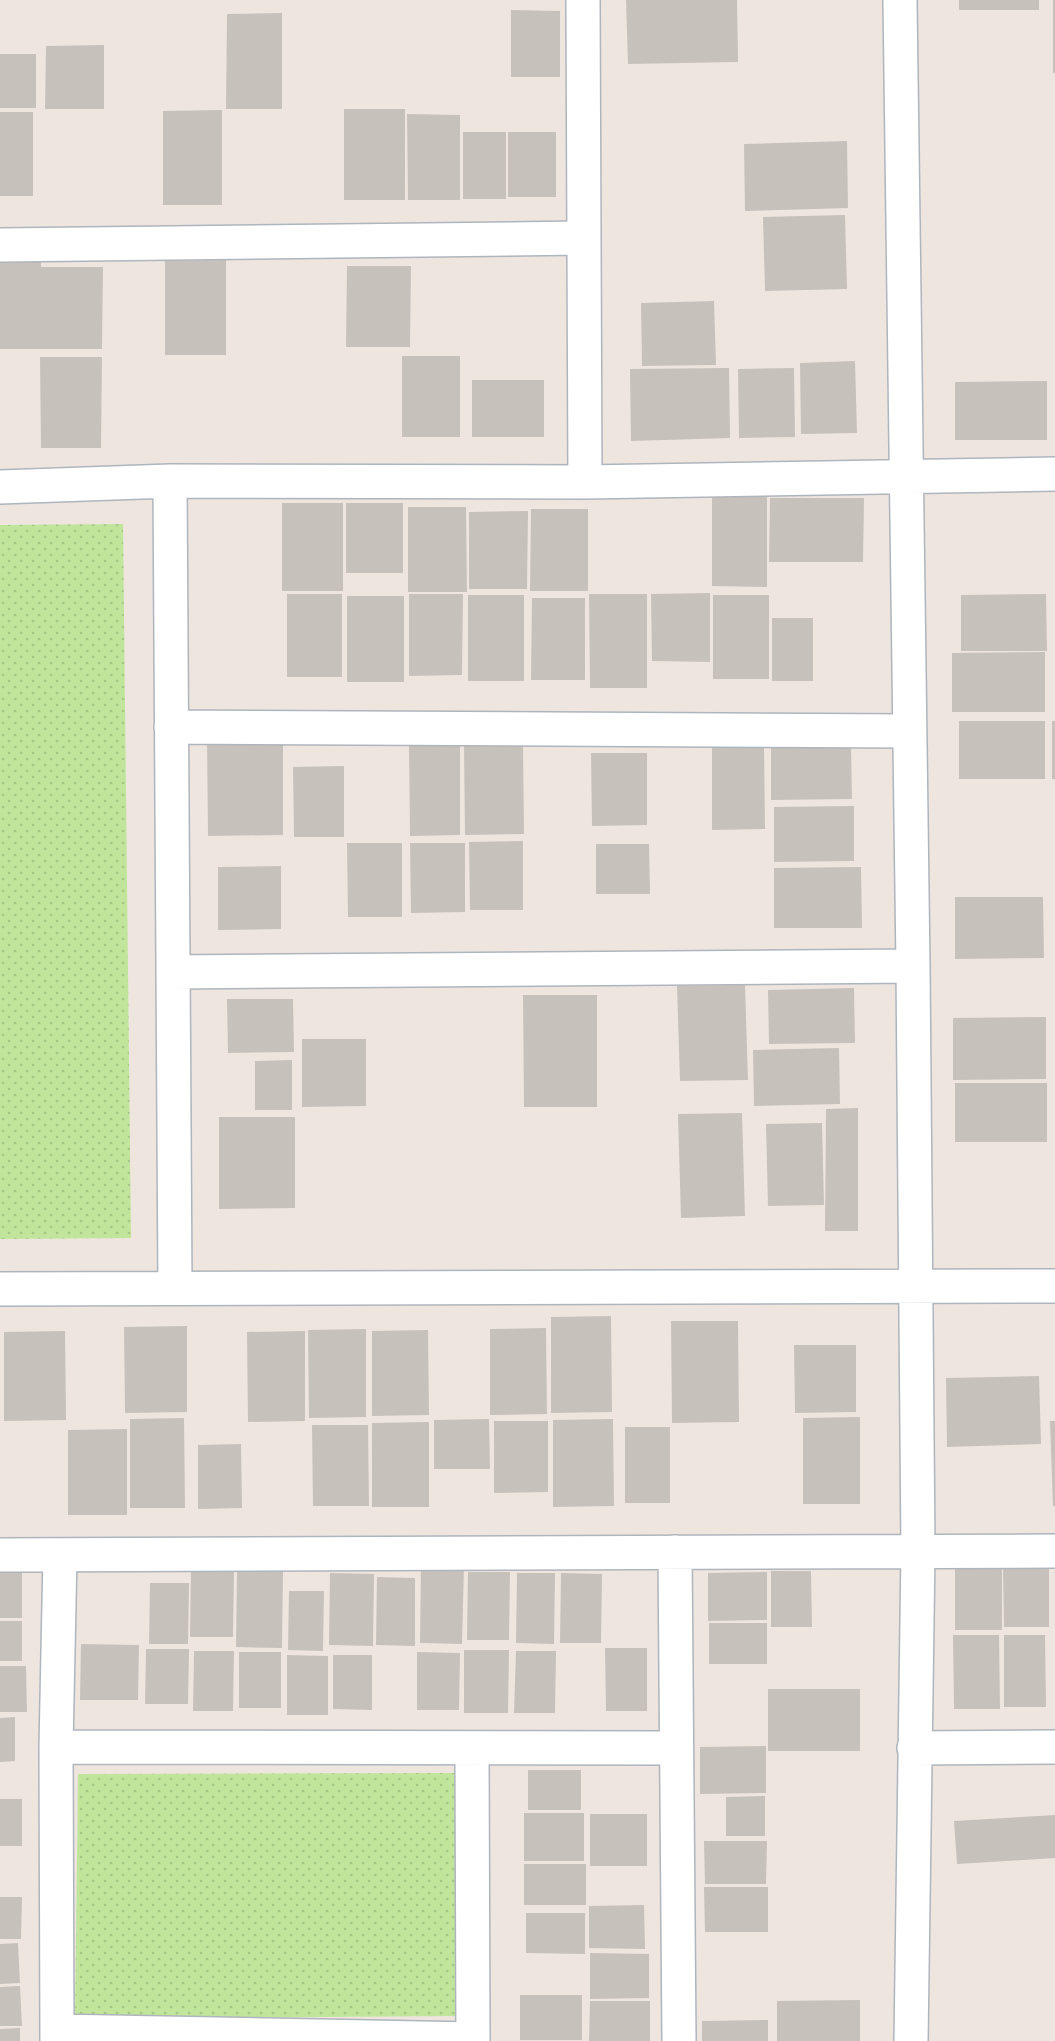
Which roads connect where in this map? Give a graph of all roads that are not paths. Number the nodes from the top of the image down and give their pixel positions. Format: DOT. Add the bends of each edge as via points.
graph roads {
  1 [pos="583,0"];
  2 [pos="900,0"];
  3 [pos="584,238"];
  4 [pos="0,245"];
  5 [pos="1055,474"];
  6 [pos="905,475"];
  7 [pos="170,481"];
  8 [pos="585,482"];
  9 [pos="0,487"];
  10 [pos="171,727"];
  11 [pos="909,731"];
  12 [pos="913,966"];
  13 [pos="173,972"];
  14 [pos="915,1286"];
  15 [pos="1055,1286"];
  16 [pos="175,1288"];
  17 [pos="0,1289"];
  18 [pos="918,1551"];
  19 [pos="1055,1551"];
  20 [pos="675,1552"];
  21 [pos="0,1555"];
  22 [pos="60,1555"];
  23 [pos="56,1747"];
  24 [pos="1055,1747"];
  25 [pos="472,1748"];
  26 [pos="676,1748"];
  27 [pos="914,1748"];
  28 [pos="57,2036"];
  29 [pos="473,2040"];
  30 [pos="679,2041"];
  31 [pos="911,2041"];
  1 -- 3 [label="street"];
  2 -- 6 [label="street"];
  3 -- 4 [label="street"];
  3 -- 8 [label="street"];
  5 -- 6 [label="street"];
  6 -- 8 [label="street"];
  6 -- 11 [label="street"];
  7 -- 8 [label="street"];
  7 -- 9 [label="street"];
  7 -- 10 [label="street"];
  10 -- 11 [label="street"];
  10 -- 13 [label="street"];
  11 -- 12 [label="street"];
  12 -- 13 [label="street"];
  12 -- 14 [label="street"];
  13 -- 16 [label="street"];
  14 -- 15 [label="street"];
  14 -- 16 [label="street"];
  14 -- 18 [label="street"];
  16 -- 17 [label="street"];
  18 -- 19 [label="street"];
  18 -- 20 [label="street"];
  18 -- 27 [label="street"];
  20 -- 22 [label="street"];
  20 -- 26 [label="street"];
  21 -- 22 [label="street"];
  22 -- 23 [label="street"];
  23 -- 25 [label="street"];
  23 -- 28 [label="street"];
  24 -- 27 [label="street"];
  25 -- 26 [label="street"];
  25 -- 29 [label="street"];
  26 -- 30 [label="street"];
  27 -- 31 [label="street"];
  28 -- 29 [label="street"];
}
